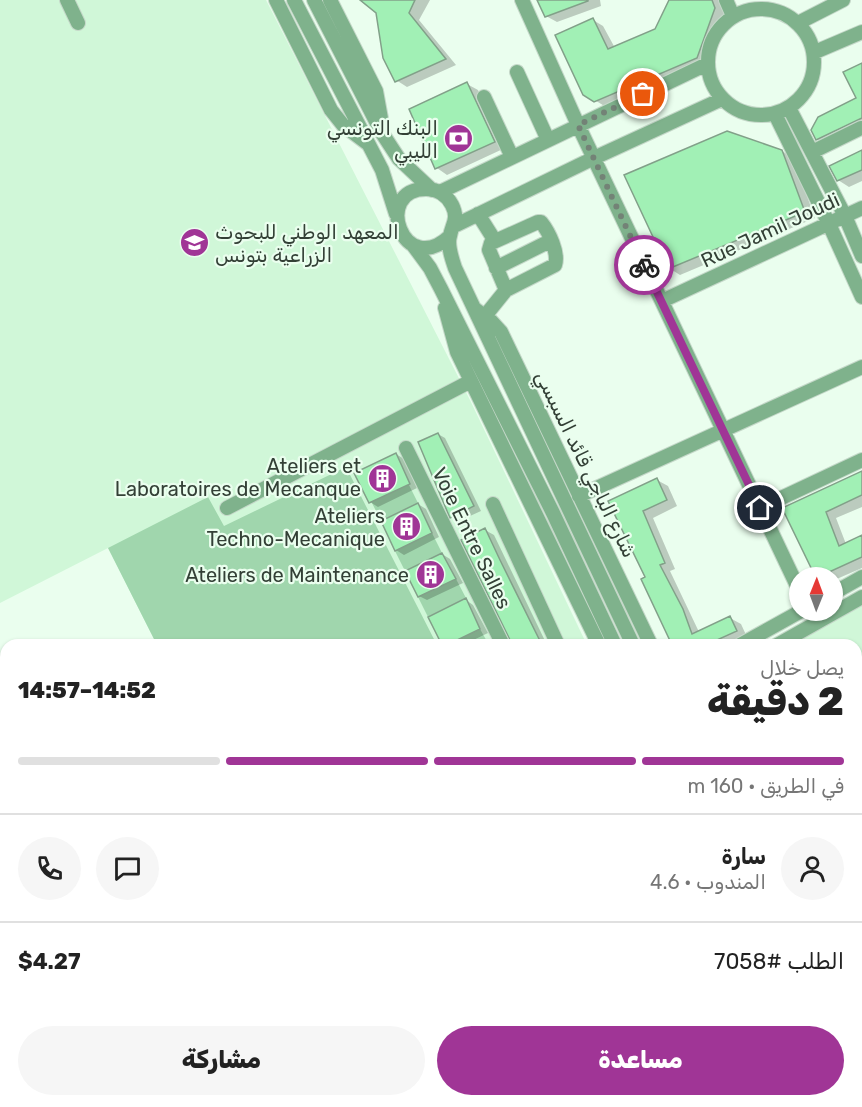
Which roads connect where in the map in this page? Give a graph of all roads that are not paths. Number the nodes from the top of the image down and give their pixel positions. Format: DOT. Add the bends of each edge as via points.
graph roads {
  1 [pos="67,0"];
  2 [pos="276,0"];
  3 [pos="294,0"];
  4 [pos="314,0"];
  5 [pos="330,0"];
  6 [pos="522,0"];
  7 [pos="726,0"];
  8 [pos="843,0"];
  9 [pos="746,5"];
  10 [pos="733,16"];
  11 [pos="798,22"];
  12 [pos="78,23"];
  13 [pos="862,32"];
  14 [pos="814,52"];
  15 [pos="707,64"];
  16 [pos="517,72"];
  17 [pos="484,97"];
  18 [pos="722,99"];
  19 [pos="789,108"];
  20 [pos="775,114"];
  21 [pos="578,125"];
  22 [pos="861,128"];
  23 [pos="382,133"];
  24 [pos="548,140"];
  25 [pos="369,144"];
  26 [pos="812,152"];
  27 [pos="512,157"];
  28 [pos="594,158"];
  29 [pos="436,191"];
  30 [pos="862,208"];
  31 [pos="478,214"];
  32 [pos="396,216"];
  33 [pos="844,216"];
  34 [pos="830,224"];
  35 [pos="452,231"];
  36 [pos="495,241"];
  37 [pos="550,241"];
  38 [pos="413,245"];
  39 [pos="862,256"];
  40 [pos="496,268"];
  41 [pos="441,289"];
  42 [pos="506,290"];
  43 [pos="862,297"];
  44 [pos="662,302"];
  45 [pos="479,312"];
  46 [pos="862,367"];
  47 [pos="471,381"];
  48 [pos="723,430"];
  49 [pos="406,448"];
  50 [pos="862,460"];
  51 [pos="579,496"];
  52 [pos="493,504"];
  53 [pos="227,507"];
  54 [pos="760,508"];
  55 [pos="789,569"];
  56 [pos="862,577"];
  57 [pos="843,588"];
  58 [pos="862,597"];
  59 [pos="789,618"];
  60 [pos="814,621"];
  61 [pos="815,624"];
  62 [pos="501,639"];
  63 [pos="555,639"];
  64 [pos="596,639"];
  65 [pos="612,639"];
  66 [pos="630,639"];
  67 [pos="648,639"];
  68 [pos="751,639"];
  69 [pos="788,639"];
  1 -- 12 [label="street"];
  2 -- 25 [label="street" via="332,110"];
  3 -- 25 [label="street"];
  4 -- 23 [label="street"];
  5 -- 23 [label="street" via="376,91"];
  6 -- 21 [label="street"];
  7 -- 10 [label="street"];
  8 -- 11 [label="street"];
  9 -- 10 [label="street"];
  9 -- 11 [label="street" via="775,10"];
  10 -- 15 [label="street" via="719,28 710,45"];
  11 -- 14 [label="street" via="809,36"];
  13 -- 14 [label="street"];
  14 -- 19 [label="street" via="811,84"];
  15 -- 18 [label="street" via="711,82"];
  15 -- 21 [label="street"];
  16 -- 24 [label="street"];
  17 -- 27 [label="street"];
  18 -- 20 [label="street" via="737,110"];
  18 -- 28 [label="street"];
  19 -- 20 [label="street"];
  19 -- 26 [label="street"];
  20 -- 34 [label="street"];
  21 -- 24 [label="street"];
  21 -- 28 [label="street"];
  22 -- 26 [label="street"];
  23 -- 29 [label="street" via="399,159"];
  24 -- 27 [label="street"];
  25 -- 32 [label="street" via="387,182"];
  26 -- 33 [label="street"];
  27 -- 29 [label="street"];
  28 -- 31 [label="street"];
  28 -- 44 [label="street"];
  29 -- 32 [label="street" via="414,191 400,203"];
  29 -- 35 [label="street" via="453,207"];
  30 -- 33 [label="street, Rue Jamil Joudi"];
  31 -- 35 [label="street"];
  31 -- 36 [label="street"];
  32 -- 38 [label="street" via="399,231"];
  33 -- 34 [label="street, Rue Jamil Joudi"];
  33 -- 39 [label="street"];
  34 -- 43 [label="street"];
  34 -- 44 [label="street, Rue Jamil Joudi"];
  35 -- 38 [label="street" via="433,247"];
  35 -- 45 [label="street" via="452,260"];
  36 -- 37 [label="street" via="538,222"];
  36 -- 40 [label="street" via="489,250"];
  37 -- 40 [label="street"];
  37 -- 42 [label="street" via="555,265"];
  38 -- 41 [label="street"];
  40 -- 42 [label="street"];
  41 -- 47 [label="street" via="457,352"];
  41 -- 65 [label="street"];
  42 -- 45 [label="street"];
  44 -- 48 [label="street"];
  45 -- 51 [label="street, شارع الباجي قائد السبسي" via="501,332"];
  45 -- 66 [label="street"];
  46 -- 48 [label="street"];
  47 -- 53 [label="street"];
  47 -- 64 [label="street"];
  48 -- 51 [label="street"];
  48 -- 54 [label="street"];
  49 -- 62 [label="street, Voie Entre Salles"];
  50 -- 54 [label="street"];
  51 -- 67 [label="street, شارع الباجي قائد السبسي"];
  52 -- 63 [label="street"];
  54 -- 55 [label="street"];
  56 -- 57 [label="street"];
  58 -- 61 [label="street"];
  59 -- 68 [label="street"];
  60 -- 61 [label="street"];
  61 -- 69 [label="street"];
}
